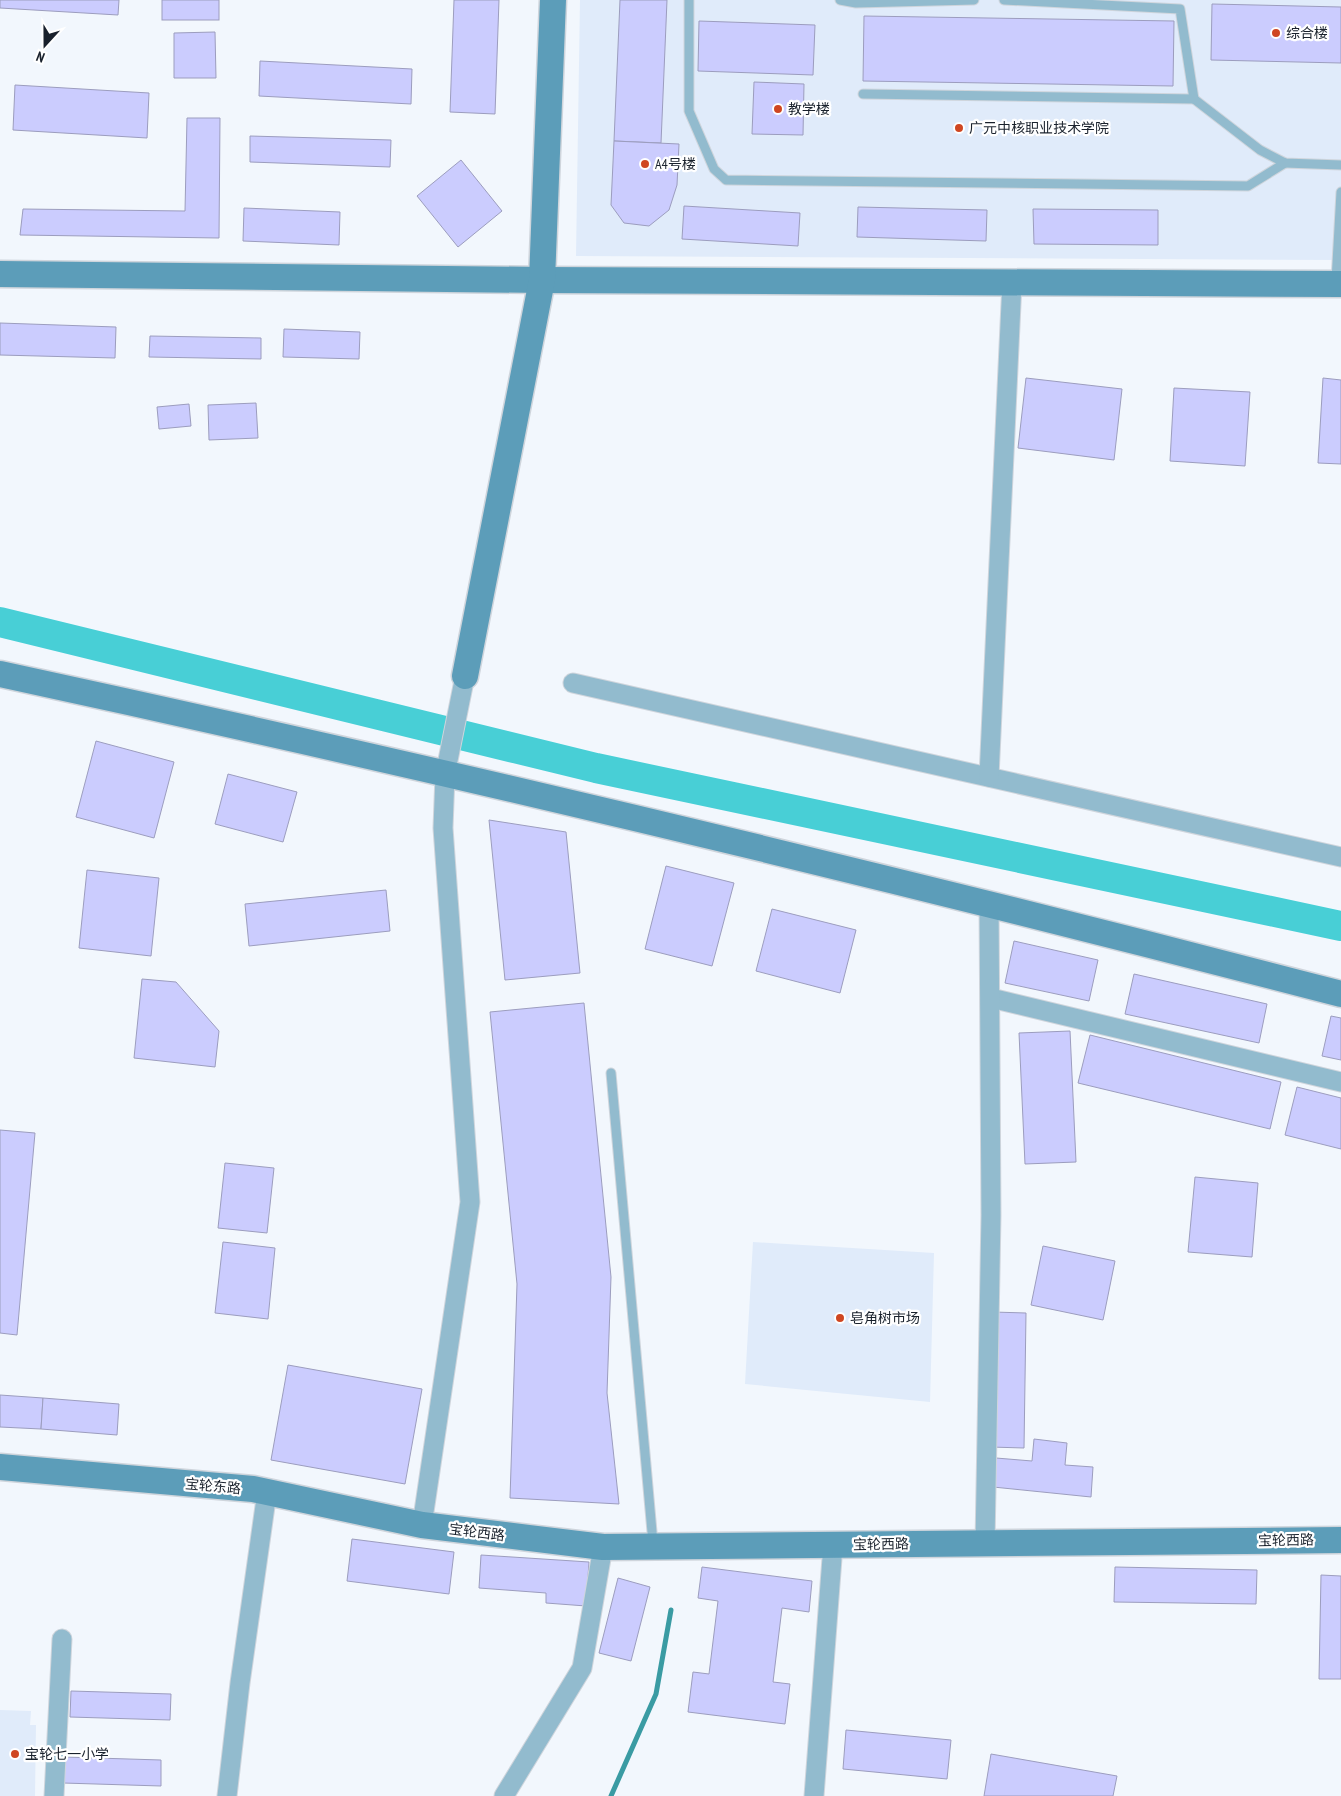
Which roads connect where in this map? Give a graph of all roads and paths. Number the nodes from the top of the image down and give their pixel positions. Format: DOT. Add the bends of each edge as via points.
graph roads {
  1 [pos="553,0"];
  2 [pos="689,0"];
  3 [pos="840,0"];
  4 [pos="974,0"];
  5 [pos="1004,0"];
  6 [pos="863,94"];
  7 [pos="1194,99"];
  8 [pos="1285,162"];
  9 [pos="1341,165"];
  10 [pos="1341,192"];
  11 [pos="0,274"];
  12 [pos="542,280"];
  13 [pos="1012,282"];
  14 [pos="1338,284"];
  15 [pos="0,674"];
  16 [pos="466,676"];
  17 [pos="572,682"];
  18 [pos="447,764"];
  19 [pos="989,777"];
  20 [pos="1341,858"];
  21 [pos="989,903"];
  22 [pos="1341,994"];
  23 [pos="991,998"];
  24 [pos="611,1073"];
  25 [pos="1341,1082"];
  26 [pos="0,1467"];
  27 [pos="267,1492"];
  28 [pos="422,1525"];
  29 [pos="1341,1540"];
  30 [pos="985,1543"];
  31 [pos="833,1545"];
  32 [pos="653,1546"];
  33 [pos="603,1547"];
  34 [pos="62,1640"];
  35 [pos="54,1796"];
  36 [pos="227,1796"];
  37 [pos="504,1796"];
  38 [pos="814,1796"];
  1 -- 12 [label="street"];
  2 -- 8 [label="lane" via="689,111 714,169 726,180 1248,186"];
  3 -- 4 [label="lane" via="856,3"];
  5 -- 7 [label="lane" via="1180,9"];
  6 -- 7 [label="lane"];
  7 -- 8 [label="lane" via="1260,150"];
  8 -- 9 [label="lane"];
  10 -- 14 [label="lane"];
  11 -- 12 [label="street"];
  12 -- 13 [label="street"];
  12 -- 16 [label="street"];
  13 -- 14 [label="street"];
  13 -- 19 [label="street"];
  15 -- 18 [label="street"];
  16 -- 18 [label="street"];
  17 -- 19 [label="street"];
  18 -- 21 [label="street"];
  18 -- 28 [label="street" via="443,828 470,1202"];
  19 -- 20 [label="street"];
  21 -- 22 [label="street"];
  21 -- 23 [label="street"];
  23 -- 25 [label="street"];
  23 -- 30 [label="street"];
  24 -- 32 [label="lane"];
  26 -- 27 [label="street, 宝轮东路"];
  27 -- 28 [label="street, 宝轮东路"];
  27 -- 36 [label="street"];
  28 -- 33 [label="street, 宝轮西路"];
  29 -- 30 [label="street, 宝轮西路"];
  30 -- 31 [label="street, 宝轮西路"];
  31 -- 32 [label="street, 宝轮西路"];
  31 -- 38 [label="street"];
  32 -- 33 [label="street, 宝轮西路"];
  33 -- 37 [label="street" via="582,1668"];
  34 -- 35 [label="street"];
}
